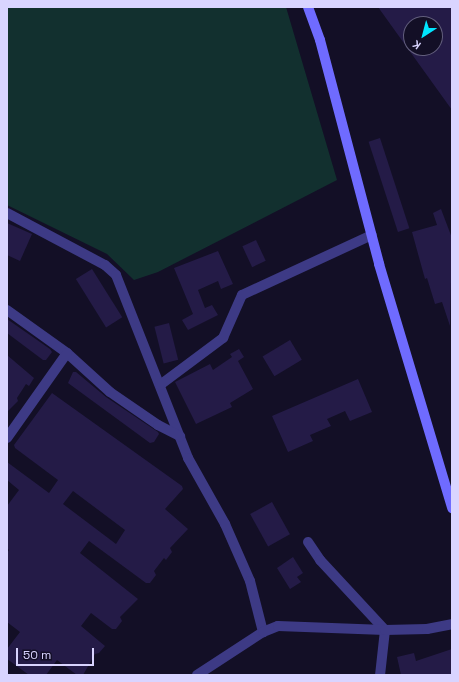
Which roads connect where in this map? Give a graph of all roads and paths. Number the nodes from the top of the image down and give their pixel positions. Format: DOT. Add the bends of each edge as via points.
graph roads {
  1 [pos="308,7"];
  2 [pos="7,212"];
  3 [pos="372,235"];
  4 [pos="7,310"];
  5 [pos="67,353"];
  6 [pos="160,385"];
  7 [pos="180,436"];
  8 [pos="7,438"];
  9 [pos="452,508"];
  10 [pos="308,542"];
  11 [pos="452,624"];
  12 [pos="385,630"];
  13 [pos="262,632"];
  14 [pos="198,675"];
  15 [pos="380,675"];
  1 -- 3 [label="main road" via="320,40"];
  2 -- 6 [label="street" via="105,266 116,275"];
  3 -- 6 [label="street" via="242,296 223,338"];
  3 -- 9 [label="main road"];
  4 -- 5 [label="street"];
  5 -- 7 [label="street" via="110,392 158,425"];
  5 -- 8 [label="street"];
  6 -- 7 [label="street"];
  7 -- 13 [label="street" via="188,458 225,524 250,581"];
  10 -- 12 [label="street" via="320,560"];
  11 -- 12 [label="street" via="427,630"];
  12 -- 13 [label="street" via="278,626"];
  12 -- 15 [label="street"];
  13 -- 14 [label="street"];
}
